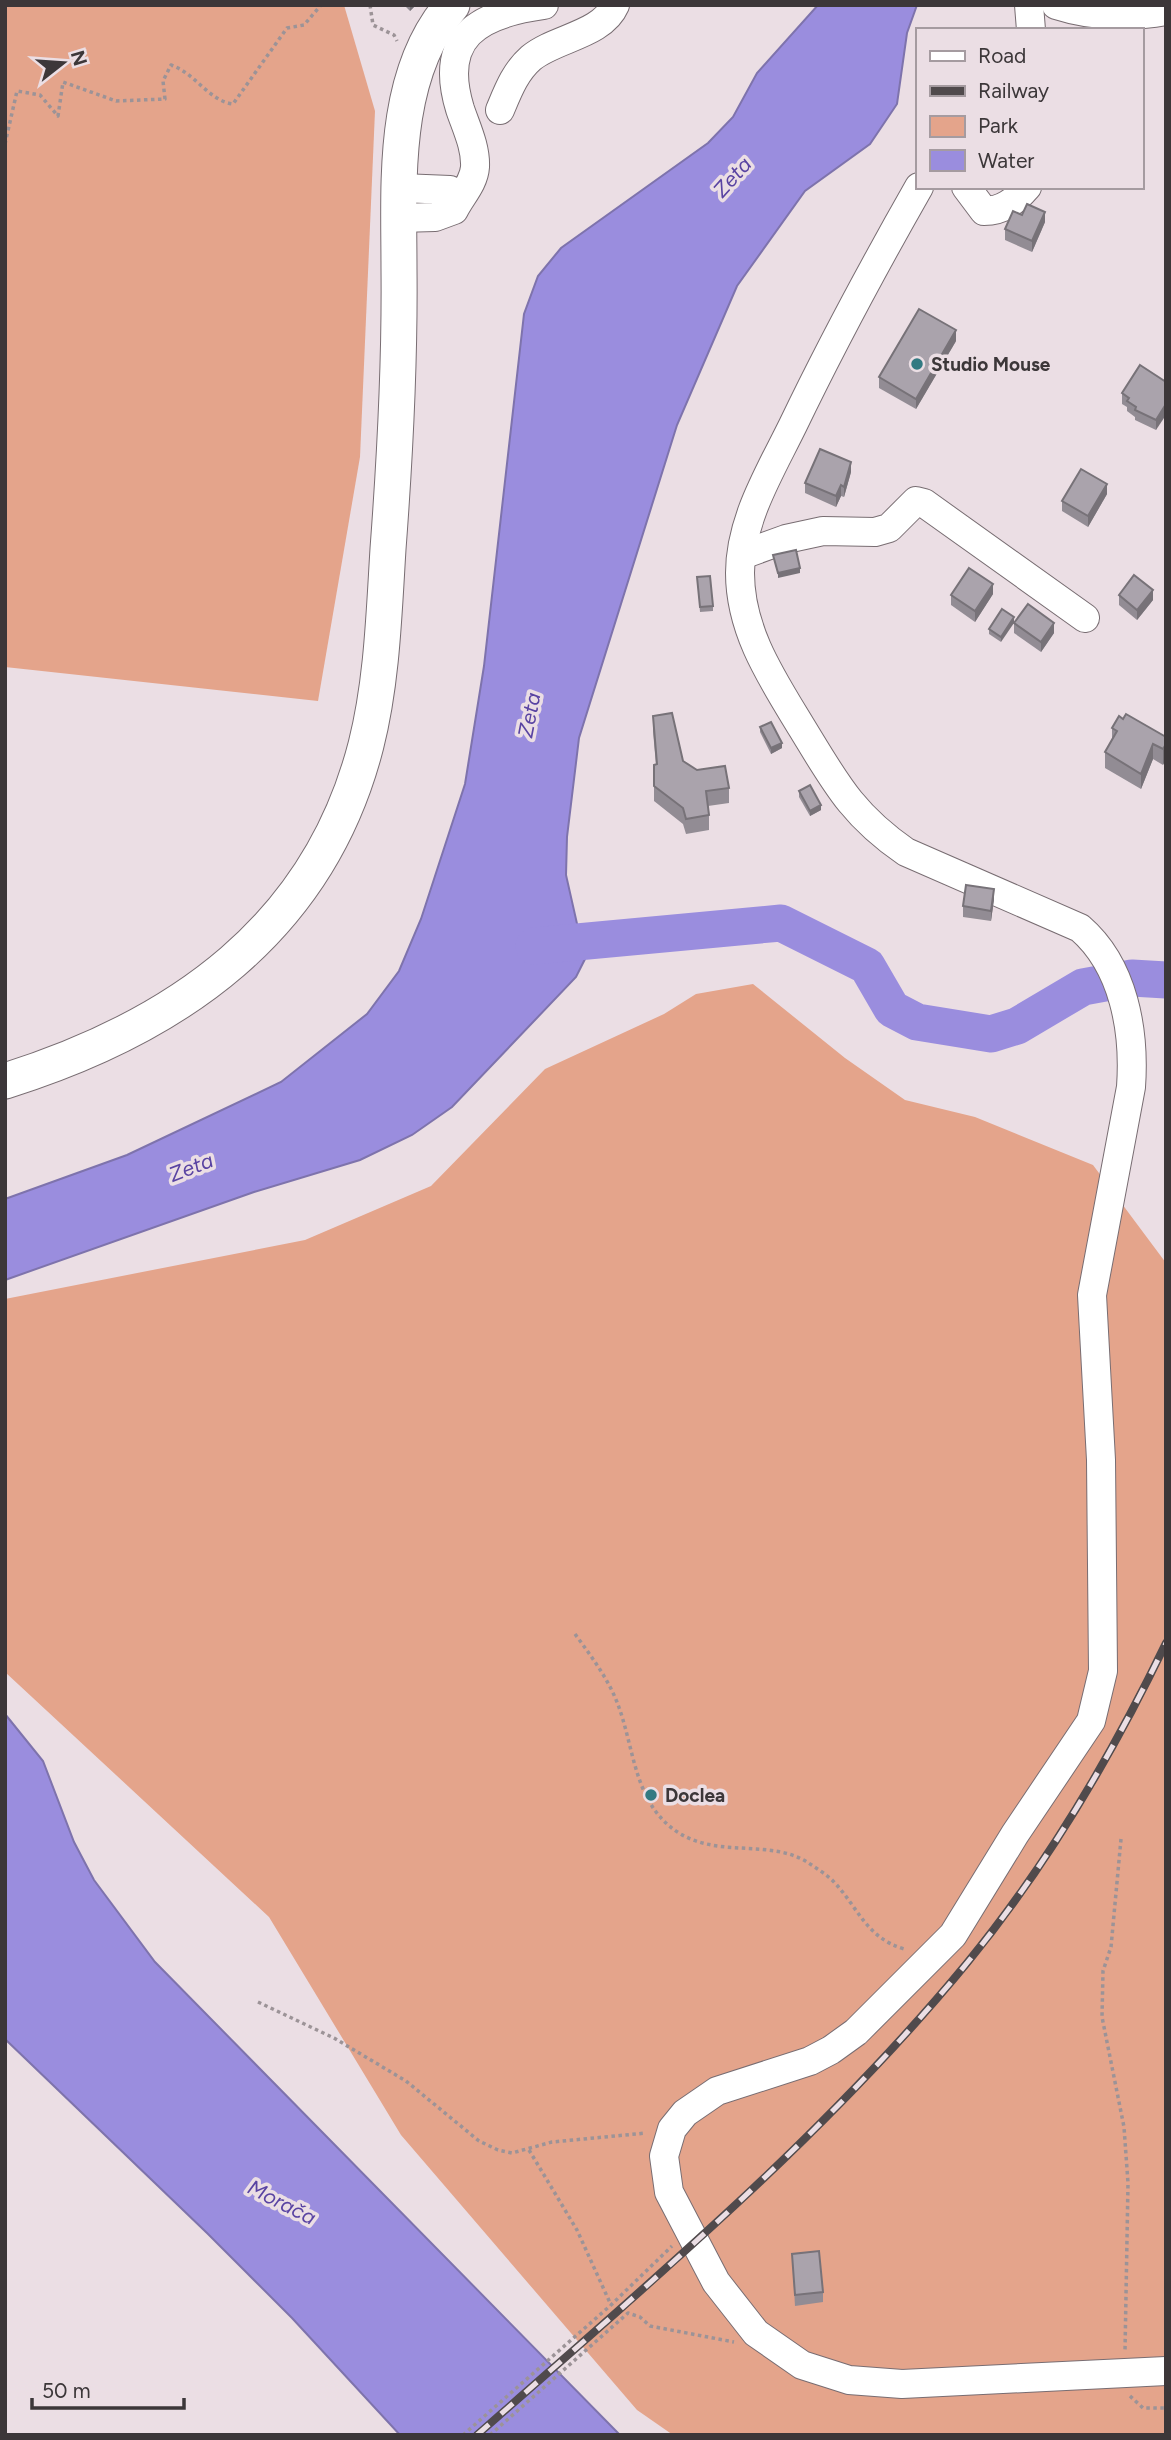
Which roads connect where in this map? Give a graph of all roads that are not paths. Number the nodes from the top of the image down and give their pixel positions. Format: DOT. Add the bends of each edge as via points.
graph roads {
  1 [pos="452,5"];
  2 [pos="544,5"];
  3 [pos="614,5"];
  4 [pos="1029,5"];
  5 [pos="1166,11"];
  6 [pos="1064,15"];
  7 [pos="1102,23"];
  8 [pos="1031,28"];
  9 [pos="500,110"];
  10 [pos="918,189"];
  11 [pos="968,189"];
  12 [pos="1025,189"];
  13 [pos="411,203"];
  14 [pos="742,555"];
  15 [pos="1085,618"];
  16 [pos="5,1082"];
  17 [pos="1166,2371"];
  1 -- 13 [label="main road" via="435,29 415,74 405,122"];
  2 -- 13 [label="street" via="510,11 480,25 461,44 452,74 475,160 472,179 461,196 450,190"];
  3 -- 9 [label="street" via="598,24 531,58 514,77"];
  4 -- 8 [label="street"];
  5 -- 7 [label="street"];
  6 -- 7 [label="street"];
  10 -- 14 [label="street" via="848,310 778,455 746,527"];
  11 -- 12 [label="street" via="984,211 994,211"];
  13 -- 16 [label="main road" via="379,673 362,759 336,825 283,909 211,980 112,1042"];
  14 -- 15 [label="street" via="823,531 889,528 916,501"];
  14 -- 17 [label="street" via="744,611 753,643 848,803 906,852 1056,916 1096,942 1108,959 1124,1007 1133,1056 1092,1294 1101,1460 1102,1671 1091,1721 953,1935 856,2032 810,2061 717,2091 685,2113 672,2129 664,2156 669,2192 716,2282 756,2333 802,2365 871,2383"];
}
